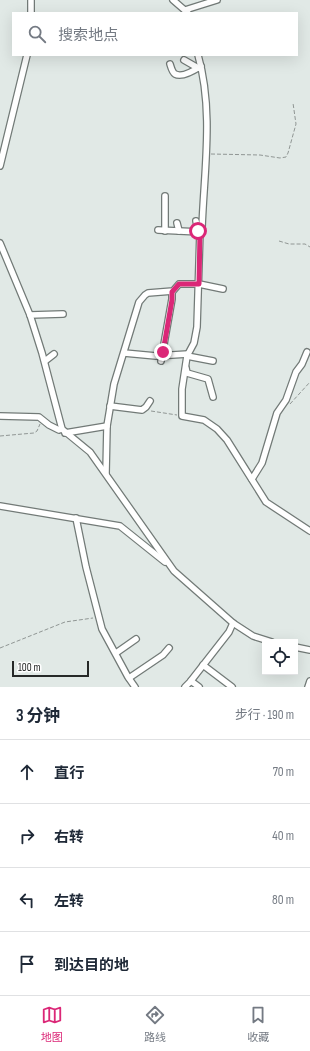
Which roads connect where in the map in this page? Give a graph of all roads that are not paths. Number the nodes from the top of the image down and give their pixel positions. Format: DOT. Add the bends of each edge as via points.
graph roads {
  1 [pos="32,0"];
  2 [pos="173,0"];
  3 [pos="217,0"];
  4 [pos="209,1"];
  5 [pos="186,11"];
  6 [pos="31,12"];
  7 [pos="27,56"];
  8 [pos="198,56"];
  9 [pos="184,60"];
  10 [pos="170,64"];
  11 [pos="199,67"];
  12 [pos="0,166"];
  13 [pos="165,196"];
  14 [pos="196,221"];
  15 [pos="176,223"];
  16 [pos="158,230"];
  17 [pos="165,231"];
  18 [pos="179,231"];
  19 [pos="199,231"];
  20 [pos="0,243"];
  21 [pos="199,284"];
  22 [pos="223,289"];
  23 [pos="172,292"];
  24 [pos="63,314"];
  25 [pos="30,315"];
  26 [pos="124,352"];
  27 [pos="307,352"];
  28 [pos="54,354"];
  29 [pos="188,355"];
  30 [pos="162,359"];
  31 [pos="45,361"];
  32 [pos="213,361"];
  33 [pos="186,368"];
  34 [pos="213,397"];
  35 [pos="150,401"];
  36 [pos="110,406"];
  37 [pos="0,416"];
  38 [pos="107,426"];
  39 [pos="63,431"];
  40 [pos="106,473"];
  41 [pos="252,479"];
  42 [pos="0,506"];
  43 [pos="76,518"];
  44 [pos="310,531"];
  45 [pos="174,571"];
  46 [pos="233,623"];
  47 [pos="136,639"];
  48 [pos="262,639"];
  49 [pos="170,648"];
  50 [pos="298,648"];
  51 [pos="310,650"];
  52 [pos="116,653"];
  53 [pos="203,665"];
  54 [pos="129,678"];
  55 [pos="191,681"];
  56 [pos="310,681"];
  57 [pos="135,687"];
  58 [pos="184,687"];
  59 [pos="199,687"];
  60 [pos="232,687"];
  61 [pos="308,687"];
  1 -- 6 [label="street"];
  2 -- 5 [label="street"];
  3 -- 4 [label="street"];
  4 -- 5 [label="street"];
  7 -- 12 [label="street"];
  8 -- 11 [label="street"];
  9 -- 11 [label="street"];
  10 -- 11 [label="street" via="175,74 190,72"];
  11 -- 19 [label="street" via="203,78 207,115 202,228"];
  13 -- 17 [label="street"];
  14 -- 19 [label="street"];
  15 -- 18 [label="street"];
  16 -- 17 [label="street"];
  17 -- 18 [label="street"];
  18 -- 19 [label="street"];
  19 -- 21 [label="street"];
  20 -- 25 [label="street"];
  21 -- 22 [label="street"];
  21 -- 23 [label="street" via="179,284"];
  21 -- 29 [label="street" via="197,327 194,343"];
  23 -- 26 [label="street" via="144,294 139,302"];
  23 -- 30 [label="street"];
  24 -- 25 [label="street"];
  25 -- 31 [label="street"];
  26 -- 30 [label="street"];
  26 -- 36 [label="street"];
  27 -- 41 [label="street" via="296,372 286,400 277,413 262,463"];
  28 -- 31 [label="street"];
  29 -- 30 [label="street"];
  29 -- 32 [label="street"];
  29 -- 33 [label="street"];
  31 -- 39 [label="street"];
  33 -- 34 [label="street" via="188,373 208,379"];
  33 -- 41 [label="street" via="182,389 182,415 204,420 217,428"];
  35 -- 36 [label="street" via="145,409 139,410"];
  36 -- 38 [label="street"];
  37 -- 39 [label="street" via="39,417"];
  38 -- 39 [label="street"];
  38 -- 40 [label="street"];
  39 -- 40 [label="street" via="90,452"];
  40 -- 45 [label="street"];
  41 -- 44 [label="street" via="266,502"];
  42 -- 43 [label="street"];
  43 -- 45 [label="street" via="120,526"];
  43 -- 52 [label="street" via="102,629"];
  45 -- 46 [label="street"];
  46 -- 48 [label="street"];
  46 -- 53 [label="street"];
  47 -- 52 [label="street"];
  49 -- 54 [label="street"];
  50 -- 51 [label="street"];
  52 -- 54 [label="street"];
  53 -- 55 [label="street"];
  53 -- 60 [label="street"];
  54 -- 57 [label="street"];
  55 -- 58 [label="street"];
  55 -- 59 [label="street"];
  56 -- 61 [label="street"];
}
